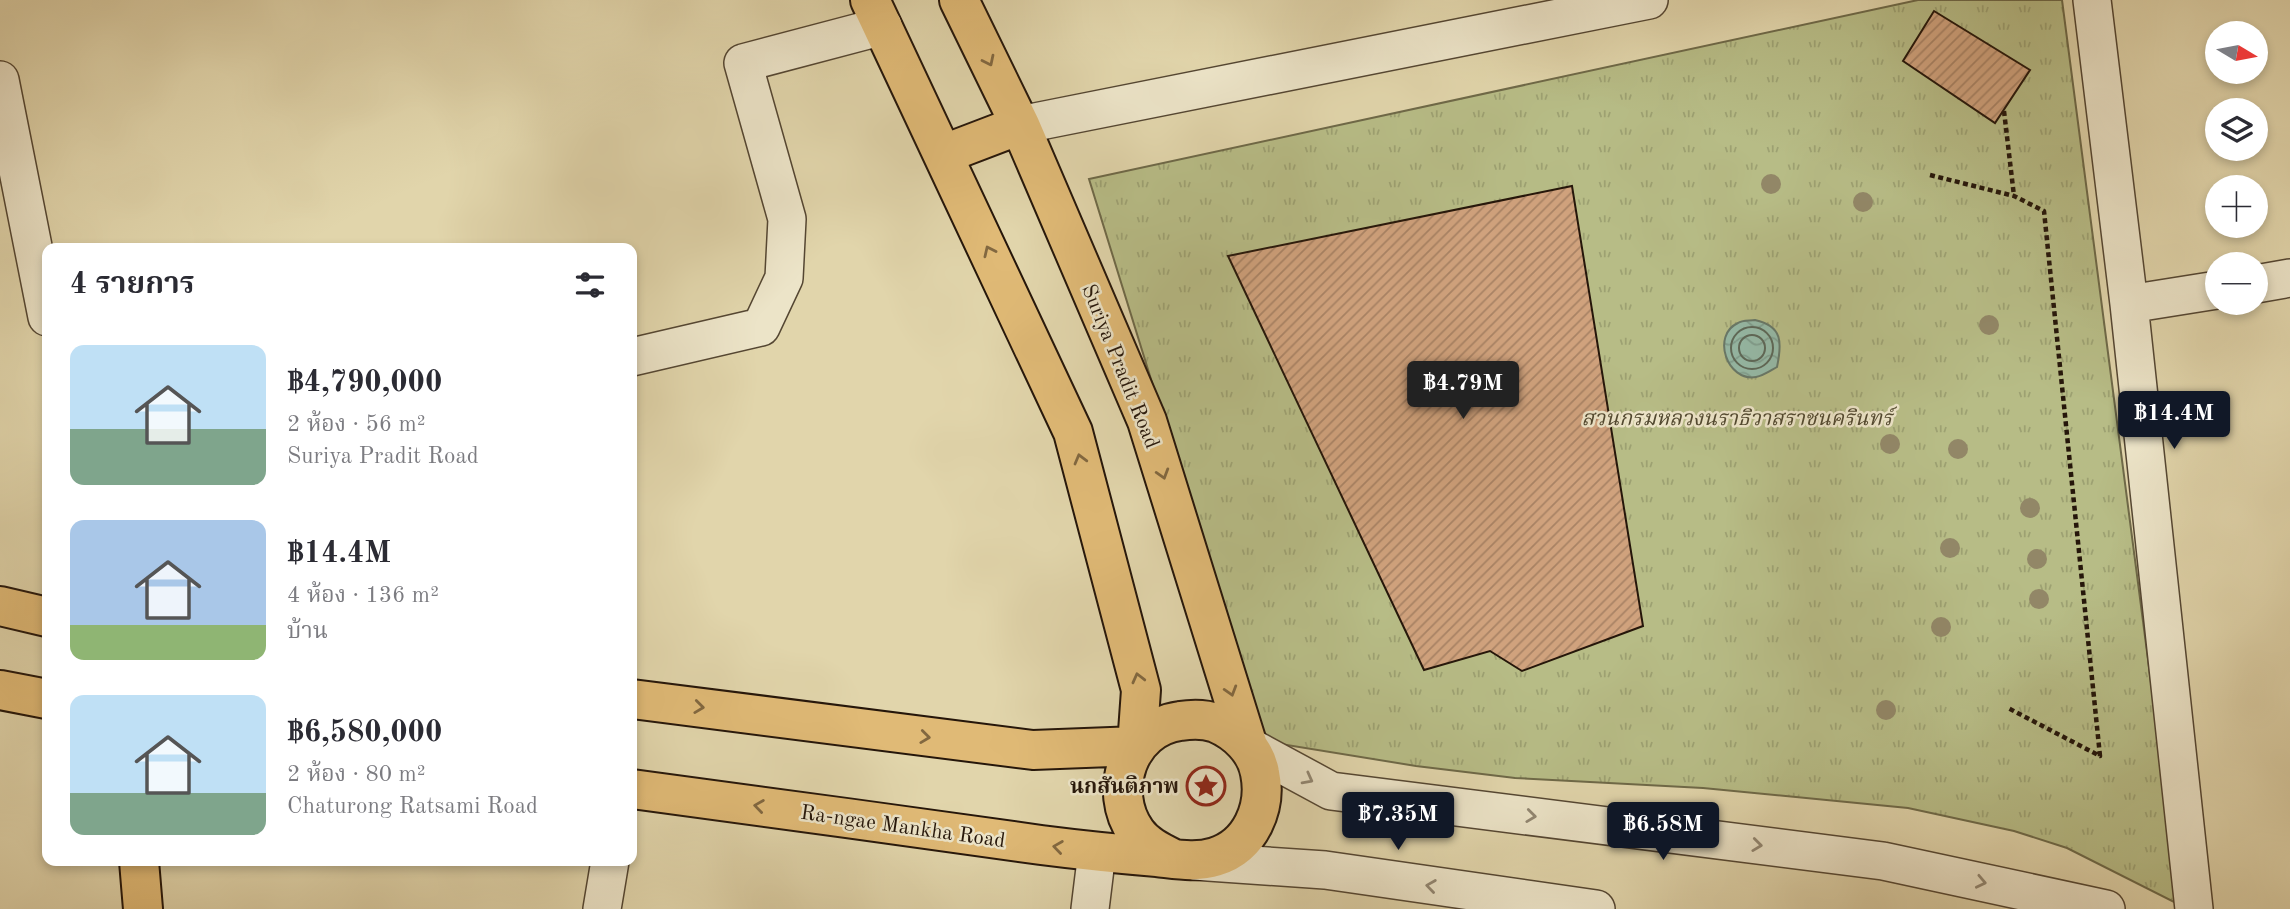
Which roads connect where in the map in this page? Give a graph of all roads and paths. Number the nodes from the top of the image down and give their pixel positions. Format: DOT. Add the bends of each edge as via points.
graph roads {
  1 [pos="959,0"];
  2 [pos="1649,0"];
  3 [pos="2092,0"];
  4 [pos="876,13"];
  5 [pos="0,80"];
  6 [pos="2004,111"];
  7 [pos="1020,125"];
  8 [pos="944,153"];
  9 [pos="1930,175"];
  10 [pos="2014,197"];
  11 [pos="15,229"];
  12 [pos="2290,278"];
  13 [pos="2268,282"];
  14 [pos="2205,292"];
  15 [pos="42,303"];
  16 [pos="2129,304"];
  17 [pos="637,356"];
  18 [pos="0,606"];
  19 [pos="42,616"];
  20 [pos="0,690"];
  21 [pos="42,698"];
  22 [pos="637,700"];
  23 [pos="2008,708"];
  24 [pos="1137,746"];
  25 [pos="1248,746"];
  26 [pos="637,790"];
  27 [pos="1097,852"];
  28 [pos="1184,860"];
  29 [pos="139,866"];
  30 [pos="609,866"];
  31 [pos="143,909"];
  32 [pos="602,909"];
  33 [pos="1090,909"];
  34 [pos="1590,909"];
  35 [pos="2106,909"];
  36 [pos="2193,909"];
  1 -- 7 [label="main road, Suriya Pradit Road, one-way"];
  2 -- 7 [label="street"];
  3 -- 16 [label="street"];
  4 -- 8 [label="main road"];
  4 -- 17 [label="street" via="743,64 787,219 783,278 761,327"];
  5 -- 11 [label="street"];
  6 -- 10 [label="path"];
  7 -- 8 [label="main road"];
  7 -- 25 [label="main road, Suriya Pradit Road, one-way" via="1147,421"];
  24 -- 8 [label="main road, one-way" via="1141,690 1073,432"];
  9 -- 10 [label="path"];
  10 -- 23 [label="path" via="2044,211 2100,757"];
  11 -- 15 [label="street"];
  12 -- 13 [label="street"];
  14 -- 16 [label="street"];
  16 -- 36 [label="street"];
  18 -- 19 [label="main road"];
  20 -- 21 [label="main road"];
  22 -- 24 [label="main road, one-way" via="1033,750"];
  24 -- 25 [label="main road" via="1171,722 1192,719 1213,722"];
  24 -- 28 [label="main road" via="1126,767 1125,813 1153,849"];
  25 -- 28 [label="main road" via="1259,766 1263,788 1251,830 1235,847 1215,857"];
  25 -- 35 [label="street, one-way" via="1331,791 1883,861"];
  27 -- 26 [label="main road, Ra-ngae Mankha Road, one-way"];
  27 -- 28 [label="main road, Ra-ngae Mankha Road"];
  27 -- 33 [label="street"];
  34 -- 28 [label="street, one-way" via="1325,870"];
  29 -- 31 [label="main road"];
  30 -- 32 [label="street"];
}
